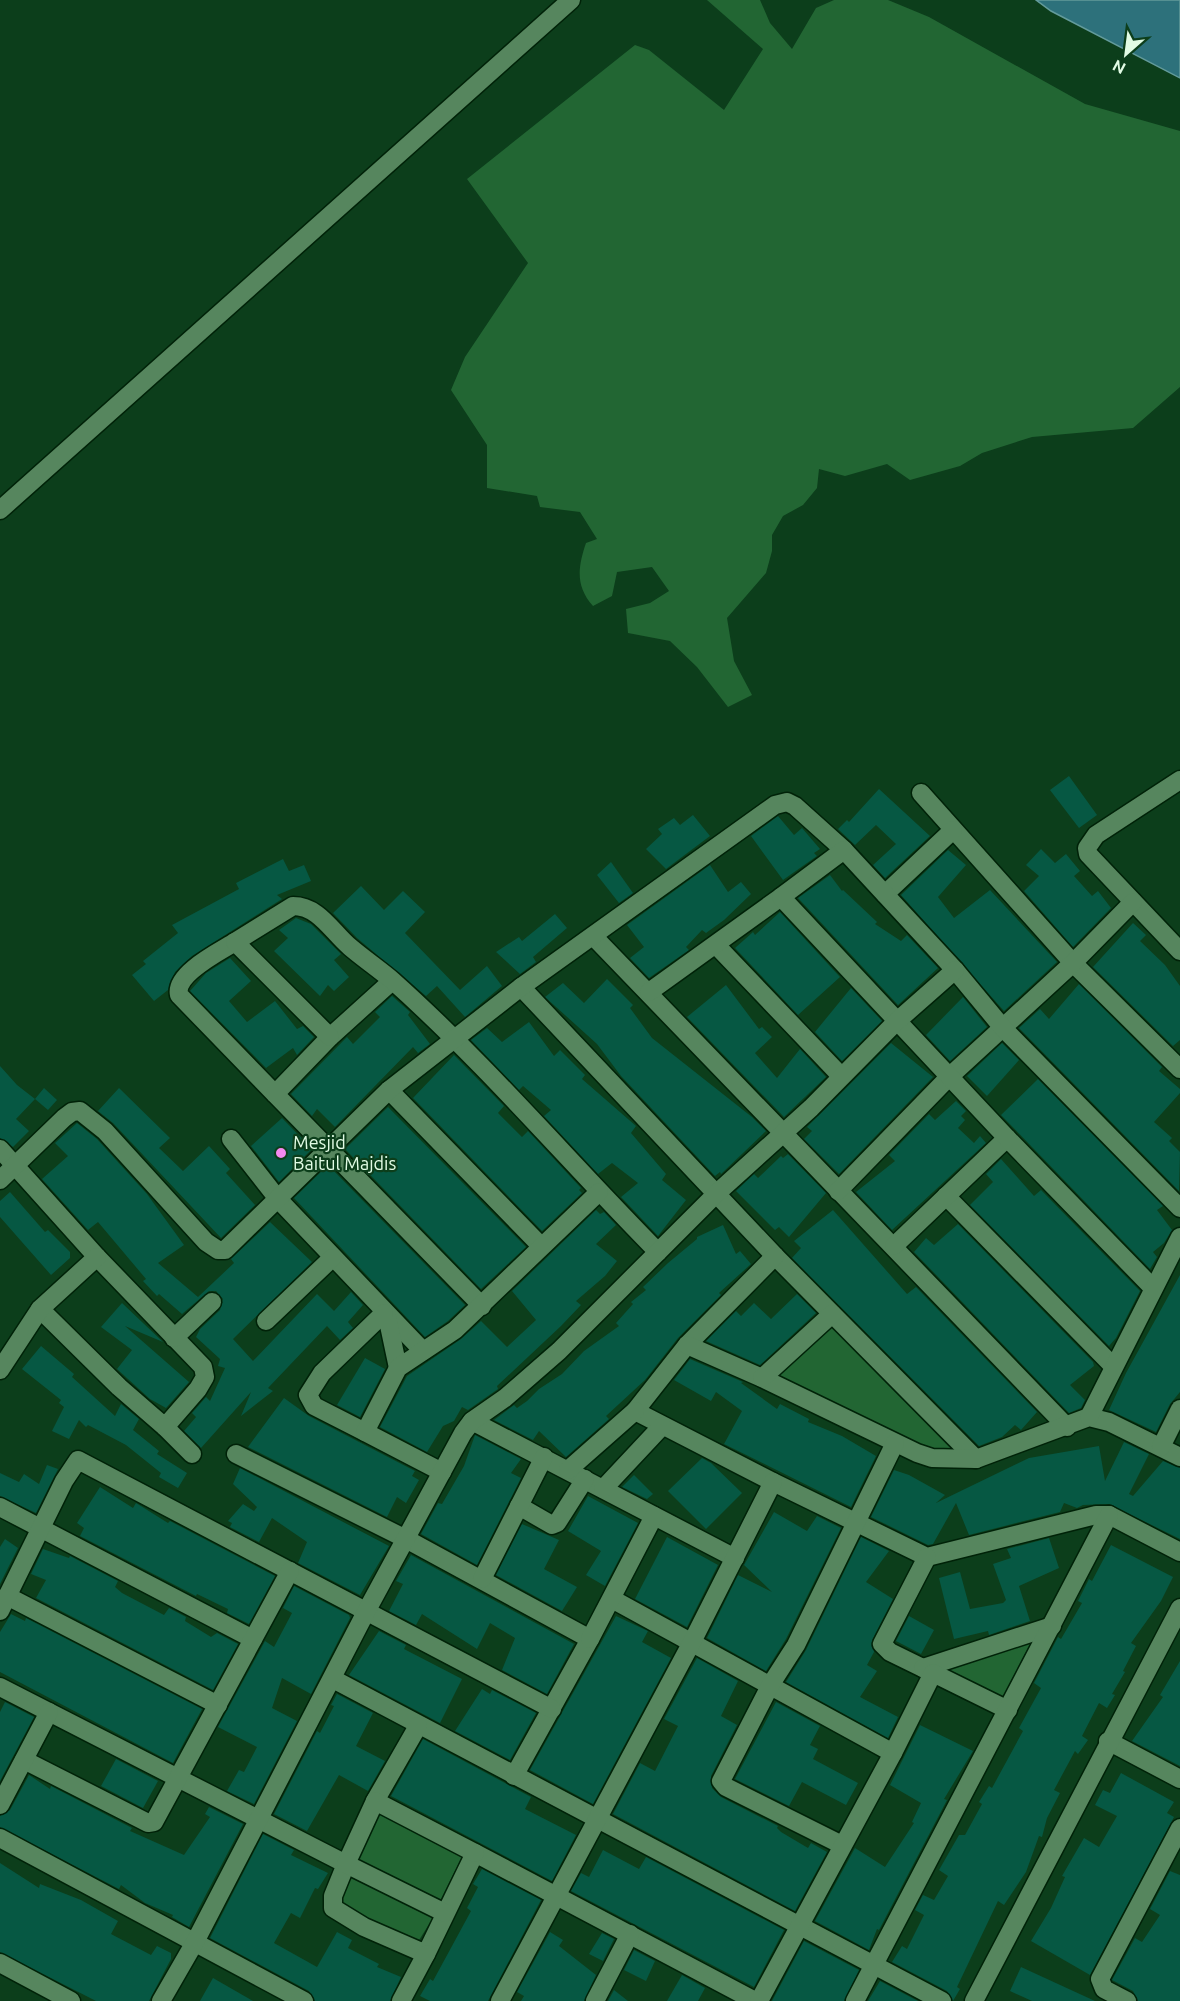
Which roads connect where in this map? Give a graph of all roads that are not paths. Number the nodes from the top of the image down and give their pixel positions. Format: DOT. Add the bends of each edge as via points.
graph roads {
  1 [pos="571,0"];
  2 [pos="0,510"];
  3 [pos="1180,780"];
  4 [pos="921,793"];
  5 [pos="953,830"];
  6 [pos="844,850"];
  7 [pos="885,894"];
  8 [pos="781,897"];
  9 [pos="1133,902"];
  10 [pos="594,937"];
  11 [pos="235,942"];
  12 [pos="716,945"];
  13 [pos="1180,951"];
  14 [pos="1073,963"];
  15 [pos="955,970"];
  16 [pos="392,981"];
  17 [pos="521,987"];
  18 [pos="649,992"];
  19 [pos="896,1022"];
  20 [pos="1003,1028"];
  21 [pos="330,1037"];
  22 [pos="454,1039"];
  23 [pos="1180,1069"];
  24 [pos="841,1076"];
  25 [pos="949,1077"];
  26 [pos="389,1090"];
  27 [pos="275,1094"];
  28 [pos="785,1133"];
  29 [pos="1006,1138"];
  30 [pos="231,1139"];
  31 [pos="329,1148"];
  32 [pos="0,1149"];
  33 [pos="15,1164"];
  34 [pos="0,1180"];
  35 [pos="838,1191"];
  36 [pos="599,1192"];
  37 [pos="717,1193"];
  38 [pos="946,1196"];
  39 [pos="278,1199"];
  40 [pos="1180,1208"];
  41 [pos="1180,1237"];
  42 [pos="541,1246"];
  43 [pos="894,1246"];
  44 [pos="658,1252"];
  45 [pos="775,1256"];
  46 [pos="97,1257"];
  47 [pos="332,1258"];
  48 [pos="1153,1288"];
  49 [pos="212,1302"];
  50 [pos="482,1306"];
  51 [pos="40,1309"];
  52 [pos="385,1314"];
  53 [pos="832,1314"];
  54 [pos="266,1321"];
  55 [pos="174,1338"];
  56 [pos="687,1345"];
  57 [pos="423,1351"];
  58 [pos="1113,1366"];
  59 [pos="398,1368"];
  60 [pos="0,1370"];
  61 [pos="762,1378"];
  62 [pos="1180,1409"];
  63 [pos="635,1411"];
  64 [pos="1089,1417"];
  65 [pos="472,1421"];
  66 [pos="662,1426"];
  67 [pos="165,1427"];
  68 [pos="1067,1427"];
  69 [pos="365,1432"];
  70 [pos="895,1443"];
  71 [pos="1161,1447"];
  72 [pos="192,1454"];
  73 [pos="236,1454"];
  74 [pos="544,1457"];
  75 [pos="1180,1457"];
  76 [pos="976,1459"];
  77 [pos="568,1470"];
  78 [pos="442,1472"];
  79 [pos="585,1479"];
  80 [pos="773,1482"];
  81 [pos="603,1489"];
  82 [pos="519,1506"];
  83 [pos="0,1507"];
  84 [pos="1109,1515"];
  85 [pos="654,1516"];
  86 [pos="857,1521"];
  87 [pos="42,1527"];
  88 [pos="406,1539"];
  89 [pos="1180,1552"];
  90 [pos="927,1557"];
  91 [pos="735,1558"];
  92 [pos="290,1570"];
  93 [pos="482,1580"];
  94 [pos="612,1599"];
  95 [pos="4,1603"];
  96 [pos="1180,1608"];
  97 [pos="367,1610"];
  98 [pos="1052,1626"];
  99 [pos="590,1639"];
  100 [pos="253,1640"];
  101 [pos="692,1642"];
  102 [pos="928,1670"];
  103 [pos="333,1679"];
  104 [pos="771,1684"];
  105 [pos="0,1687"];
  106 [pos="218,1705"];
  107 [pos="552,1709"];
  108 [pos="1008,1710"];
  109 [pos="49,1712"];
  110 [pos="418,1726"];
  111 [pos="1108,1741"];
  112 [pos="893,1753"];
  113 [pos="24,1760"];
  114 [pos="514,1776"];
  115 [pos="179,1779"];
  116 [pos="1180,1779"];
  117 [pos="375,1801"];
  118 [pos="0,1805"];
  119 [pos="260,1818"];
  120 [pos="596,1819"];
  121 [pos="1180,1828"];
  122 [pos="0,1838"];
  123 [pos="842,1845"];
  124 [pos="475,1853"];
  125 [pos="346,1864"];
  126 [pos="557,1895"];
  127 [pos="445,1913"];
  128 [pos="801,1926"];
  129 [pos="630,1934"];
  130 [pos="195,1942"];
  131 [pos="426,1954"];
  132 [pos="0,1963"];
  133 [pos="874,1966"];
  134 [pos="71,2001"];
  135 [pos="161,2001"];
  136 [pos="304,2001"];
  137 [pos="401,2001"];
  138 [pos="500,2001"];
  139 [pos="595,2001"];
  140 [pos="757,2001"];
  141 [pos="855,2001"];
  142 [pos="942,2001"];
  143 [pos="974,2001"];
  144 [pos="1127,2001"];
  1 -- 2 [label="street"];
  3 -- 9 [label="street" via="1089,843 1088,854"];
  4 -- 5 [label="street"];
  5 -- 7 [label="street"];
  5 -- 14 [label="street"];
  6 -- 7 [label="street"];
  6 -- 8 [label="street"];
  6 -- 10 [label="street" via="795,806 780,802"];
  7 -- 15 [label="street"];
  8 -- 12 [label="street"];
  8 -- 19 [label="street"];
  9 -- 13 [label="street"];
  9 -- 14 [label="street"];
  10 -- 17 [label="street"];
  10 -- 18 [label="street"];
  11 -- 16 [label="street" via="284,911 301,906 320,917"];
  11 -- 21 [label="street"];
  11 -- 27 [label="street" via="193,969 177,988 179,995"];
  12 -- 18 [label="street"];
  12 -- 24 [label="street"];
  14 -- 20 [label="street"];
  14 -- 23 [label="street"];
  15 -- 19 [label="street"];
  15 -- 20 [label="street"];
  16 -- 21 [label="street"];
  16 -- 22 [label="street"];
  17 -- 22 [label="street"];
  17 -- 37 [label="street"];
  18 -- 28 [label="street"];
  19 -- 24 [label="street"];
  19 -- 25 [label="street"];
  20 -- 25 [label="street"];
  20 -- 40 [label="street"];
  21 -- 27 [label="street"];
  22 -- 26 [label="street"];
  22 -- 36 [label="street"];
  24 -- 28 [label="street"];
  25 -- 29 [label="street"];
  25 -- 35 [label="street"];
  26 -- 31 [label="street"];
  26 -- 42 [label="street"];
  27 -- 31 [label="street"];
  28 -- 35 [label="street"];
  28 -- 37 [label="street"];
  29 -- 38 [label="street"];
  29 -- 48 [label="street"];
  30 -- 39 [label="street"];
  31 -- 39 [label="street"];
  31 -- 50 [label="street"];
  32 -- 33 [label="street"];
  33 -- 34 [label="street"];
  33 -- 39 [label="street" via="72,1112 80,1111 105,1131 218,1250 225,1250"];
  33 -- 46 [label="street"];
  35 -- 43 [label="street"];
  36 -- 42 [label="street"];
  36 -- 44 [label="street"];
  37 -- 44 [label="street"];
  37 -- 45 [label="street"];
  38 -- 43 [label="street"];
  38 -- 58 [label="street"];
  39 -- 47 [label="street"];
  41 -- 48 [label="street"];
  42 -- 50 [label="street"];
  43 -- 68 [label="street"];
  44 -- 65 [label="street" via="559,1351"];
  45 -- 53 [label="street"];
  45 -- 56 [label="street"];
  46 -- 51 [label="street"];
  46 -- 55 [label="street"];
  47 -- 52 [label="street"];
  47 -- 54 [label="street"];
  48 -- 58 [label="street"];
  49 -- 55 [label="street"];
  50 -- 57 [label="street" via="440,1342"];
  51 -- 60 [label="street"];
  51 -- 67 [label="street"];
  52 -- 57 [label="street"];
  52 -- 59 [label="street"];
  52 -- 69 [label="street" via="322,1373 308,1395 314,1406"];
  53 -- 61 [label="street"];
  53 -- 76 [label="street"];
  55 -- 67 [label="street" via="203,1367 205,1377"];
  56 -- 61 [label="street"];
  56 -- 63 [label="street"];
  57 -- 59 [label="street"];
  58 -- 64 [label="street"];
  59 -- 69 [label="street"];
  61 -- 70 [label="street"];
  62 -- 71 [label="street"];
  63 -- 66 [label="street"];
  63 -- 77 [label="street"];
  64 -- 68 [label="street"];
  64 -- 71 [label="street" via="1109,1422"];
  65 -- 74 [label="street"];
  65 -- 78 [label="street"];
  66 -- 80 [label="street"];
  66 -- 81 [label="street"];
  67 -- 72 [label="street"];
  68 -- 76 [label="street"];
  69 -- 78 [label="street"];
  70 -- 76 [label="street" via="932,1458"];
  70 -- 86 [label="street"];
  71 -- 75 [label="street"];
  73 -- 88 [label="street"];
  74 -- 77 [label="street"];
  74 -- 82 [label="street"];
  77 -- 79 [label="street"];
  78 -- 88 [label="street"];
  79 -- 81 [label="street"];
  79 -- 82 [label="street" via="558,1523 552,1525"];
  80 -- 86 [label="street"];
  80 -- 91 [label="street"];
  81 -- 85 [label="street"];
  82 -- 93 [label="street"];
  83 -- 87 [label="street"];
  84 -- 89 [label="street"];
  84 -- 90 [label="street"];
  84 -- 98 [label="street"];
  85 -- 91 [label="street"];
  85 -- 94 [label="street"];
  86 -- 90 [label="street"];
  86 -- 104 [label="street" via="796,1645"];
  87 -- 92 [label="street" via="69,1470 78,1460"];
  87 -- 95 [label="street"];
  87 -- 100 [label="street"];
  88 -- 93 [label="street"];
  88 -- 97 [label="street"];
  90 -- 102 [label="street" via="882,1644 890,1652"];
  91 -- 101 [label="street"];
  92 -- 97 [label="street"];
  92 -- 100 [label="street"];
  93 -- 99 [label="street"];
  94 -- 99 [label="street"];
  94 -- 101 [label="street"];
  95 -- 106 [label="street"];
  96 -- 111 [label="street"];
  97 -- 103 [label="street"];
  97 -- 107 [label="street"];
  98 -- 102 [label="street"];
  98 -- 108 [label="street"];
  99 -- 107 [label="street"];
  100 -- 106 [label="street"];
  101 -- 104 [label="street"];
  101 -- 120 [label="street"];
  102 -- 108 [label="street"];
  102 -- 112 [label="street"];
  103 -- 110 [label="street"];
  103 -- 119 [label="street"];
  104 -- 112 [label="street"];
  104 -- 123 [label="street" via="721,1781"];
  105 -- 109 [label="street"];
  106 -- 115 [label="street"];
  107 -- 114 [label="street"];
  108 -- 133 [label="street"];
  109 -- 113 [label="street"];
  109 -- 115 [label="street"];
  110 -- 114 [label="street"];
  110 -- 117 [label="street"];
  111 -- 116 [label="street"];
  111 -- 143 [label="street"];
  112 -- 123 [label="street"];
  113 -- 115 [label="street" via="148,1823 158,1818"];
  113 -- 118 [label="street"];
  114 -- 120 [label="street"];
  115 -- 119 [label="street"];
  117 -- 124 [label="street"];
  117 -- 125 [label="street"];
  119 -- 125 [label="street"];
  119 -- 130 [label="street"];
  120 -- 126 [label="street"];
  120 -- 128 [label="street"];
  121 -- 144 [label="street" via="1100,1979 1104,1989"];
  122 -- 130 [label="street"];
  123 -- 128 [label="street"];
  124 -- 126 [label="street"];
  124 -- 127 [label="street"];
  125 -- 127 [label="street"];
  125 -- 131 [label="street" via="331,1903 333,1908 364,1927"];
  126 -- 129 [label="street"];
  126 -- 138 [label="street"];
  127 -- 131 [label="street"];
  128 -- 133 [label="street"];
  128 -- 140 [label="street"];
  129 -- 139 [label="street"];
  129 -- 140 [label="street"];
  130 -- 135 [label="street"];
  130 -- 136 [label="street"];
  131 -- 137 [label="street"];
  132 -- 134 [label="street"];
  133 -- 141 [label="street"];
  133 -- 142 [label="street"];
}
